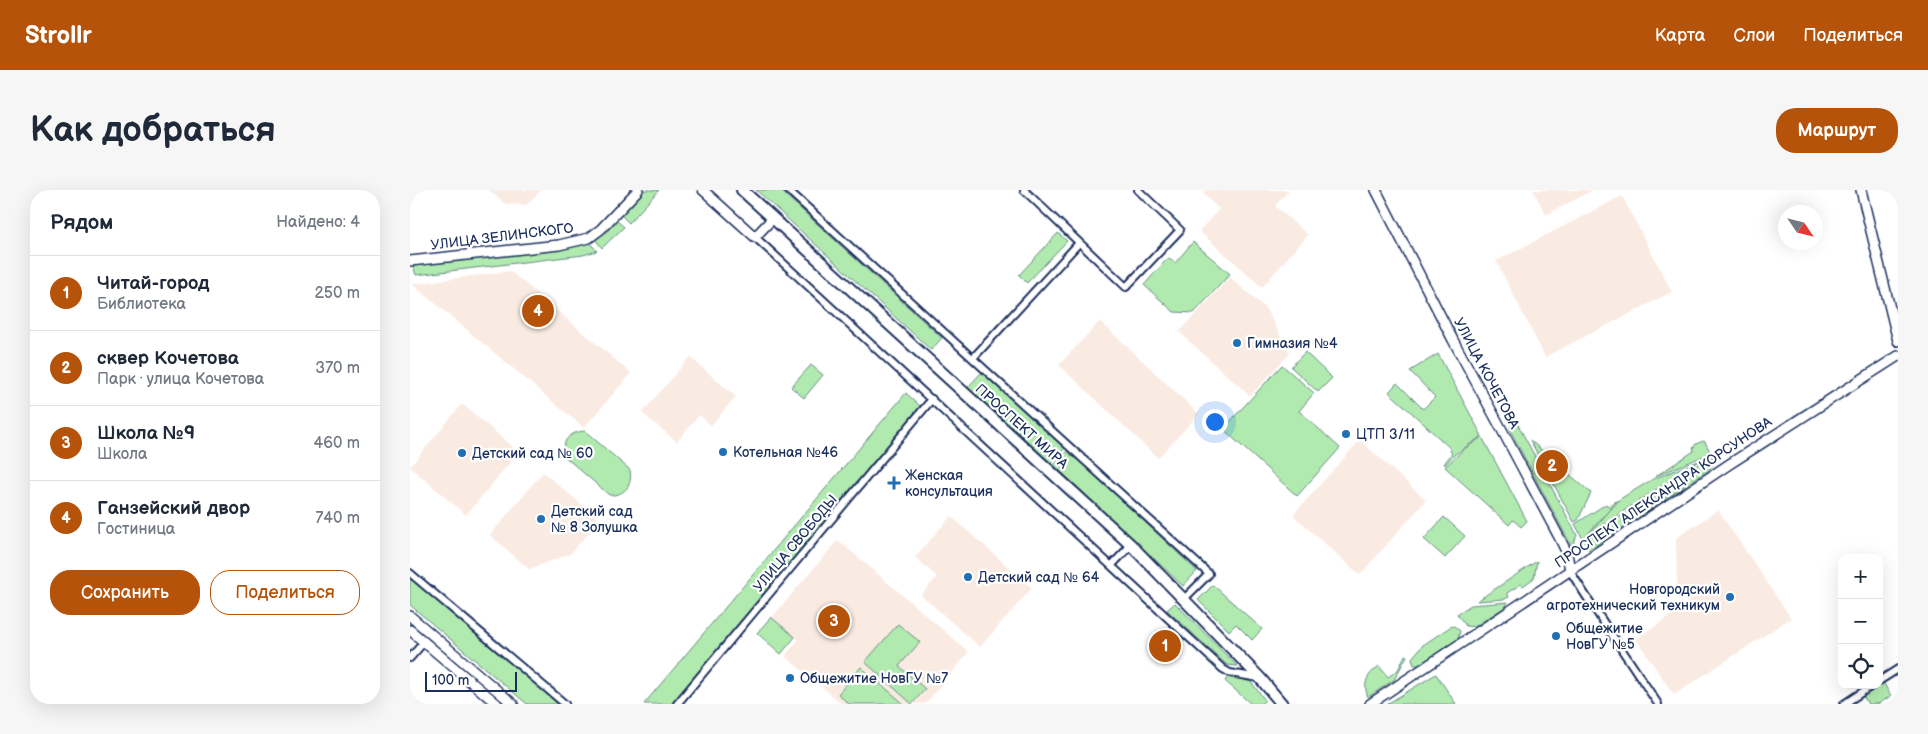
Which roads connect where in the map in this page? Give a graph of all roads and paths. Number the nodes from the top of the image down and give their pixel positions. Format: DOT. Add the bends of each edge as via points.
graph roads {
  1 [pos="638,190"];
  2 [pos="703,190"];
  3 [pos="742,190"];
  4 [pos="788,190"];
  5 [pos="1024,190"];
  6 [pos="1138,190"];
  7 [pos="1376,190"];
  8 [pos="1861,190"];
  9 [pos="773,218"];
  10 [pos="755,237"];
  11 [pos="1079,243"];
  12 [pos="410,261"];
  13 [pos="1898,341"];
  14 [pos="1898,356"];
  15 [pos="973,358"];
  16 [pos="932,399"];
  17 [pos="1130,545"];
  18 [pos="1112,565"];
  19 [pos="1570,571"];
  20 [pos="410,573"];
  21 [pos="1184,599"];
  22 [pos="410,616"];
  23 [pos="410,630"];
  24 [pos="424,642"];
  25 [pos="410,658"];
  26 [pos="1898,669"];
  27 [pos="1260,678"];
  28 [pos="1883,678"];
  29 [pos="1867,689"];
  30 [pos="1274,693"];
  31 [pos="497,704"];
  32 [pos="513,704"];
  33 [pos="565,704"];
  34 [pos="677,704"];
  35 [pos="1282,704"];
  36 [pos="1290,704"];
  37 [pos="1370,704"];
  38 [pos="1658,704"];
  39 [pos="1844,704"];
  1 -- 12 [label="main road, УЛИЦА ЗЕЛИНСКОГО" via="589,238"];
  2 -- 10 [label="main road"];
  3 -- 9 [label="main road, ПРОСПЕКТ МИРА"];
  4 -- 15 [label="street"];
  5 -- 11 [label="street"];
  6 -- 11 [label="street" via="1180,230 1126,287"];
  7 -- 19 [label="main road, УЛИЦА КОЧЕТОВА" via="1559,537 1567,553"];
  8 -- 13 [label="main road"];
  9 -- 10 [label="main road"];
  9 -- 17 [label="main road, ПРОСПЕКТ МИРА"];
  10 -- 16 [label="street"];
  11 -- 15 [label="street"];
  14 -- 19 [label="main road, ПРОСПЕКТ АЛЕКСАНДРА КОРСУНОВА" via="1795,420"];
  15 -- 21 [label="street" via="1208,574"];
  16 -- 18 [label="street"];
  16 -- 34 [label="street, УЛИЦА СВОБОДЫ"];
  17 -- 18 [label="street"];
  17 -- 21 [label="main road, ПРОСПЕКТ МИРА"];
  18 -- 27 [label="street" via="1223,668 1230,673"];
  19 -- 37 [label="main road, ПРОСПЕКТ АЛЕКСАНДРА КОРСУНОВА"];
  19 -- 38 [label="street"];
  20 -- 33 [label="street"];
  21 -- 27 [label="main road, ПРОСПЕКТ МИРА"];
  22 -- 32 [label="main road"];
  23 -- 24 [label="main road"];
  24 -- 25 [label="street"];
  24 -- 31 [label="main road"];
  26 -- 28 [label="street"];
  27 -- 30 [label="main road, ПРОСПЕКТ МИРА"];
  29 -- 39 [label="street"];
  30 -- 35 [label="main road, ПРОСПЕКТ МИРА"];
  30 -- 36 [label="main road, ПРОСПЕКТ МИРА"];
}
